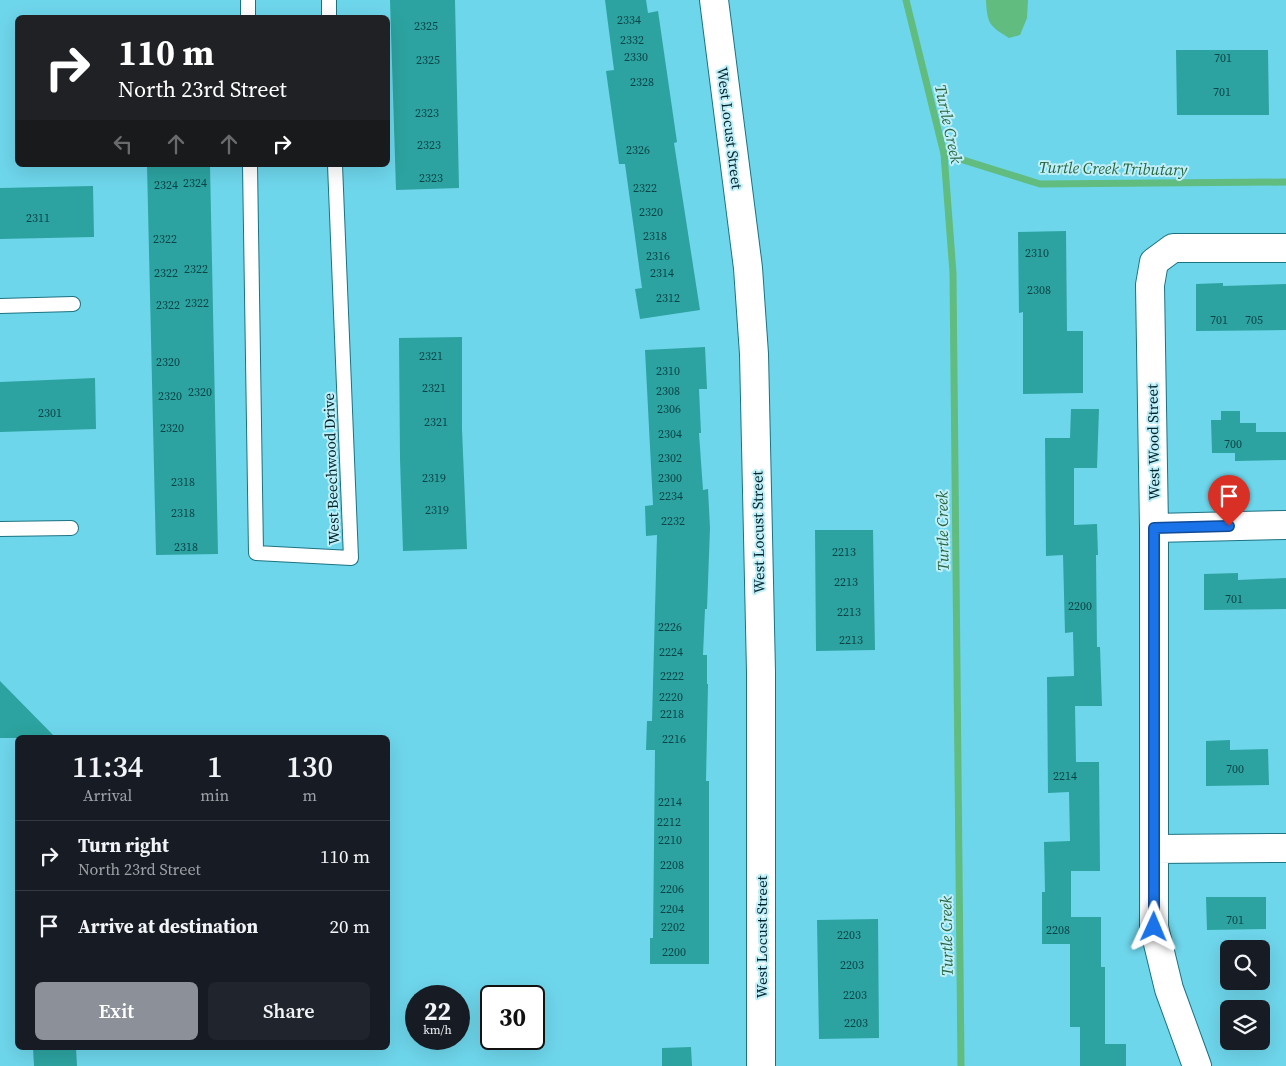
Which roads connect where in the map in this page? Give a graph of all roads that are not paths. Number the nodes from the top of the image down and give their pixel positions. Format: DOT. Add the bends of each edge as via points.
graph roads {
  1 [pos="248,0"];
  2 [pos="329,0"];
  3 [pos="714,0"];
  4 [pos="248,15"];
  5 [pos="329,15"];
  6 [pos="250,167"];
  7 [pos="335,167"];
  8 [pos="1286,248"];
  9 [pos="73,304"];
  10 [pos="0,306"];
  11 [pos="1286,525"];
  12 [pos="71,528"];
  13 [pos="1154,528"];
  14 [pos="0,529"];
  15 [pos="1286,848"];
  16 [pos="1155,849"];
  17 [pos="762,1066"];
  18 [pos="1198,1066"];
  1 -- 4 [label="lane"];
  2 -- 5 [label="lane"];
  3 -- 17 [label="street, West Locust Street" via="748,268 754,354 761,672"];
  6 -- 7 [label="lane, West Beechwood Drive" via="256,553 351,558"];
  8 -- 13 [label="street, West Wood Street" via="1173,248 1154,262 1150,285"];
  9 -- 10 [label="lane"];
  11 -- 13 [label="street"];
  12 -- 14 [label="lane"];
  13 -- 16 [label="street, West Wood Street"];
  15 -- 16 [label="street"];
  16 -- 18 [label="street, West Wood Street" via="1154,927 1169,989"];
}
